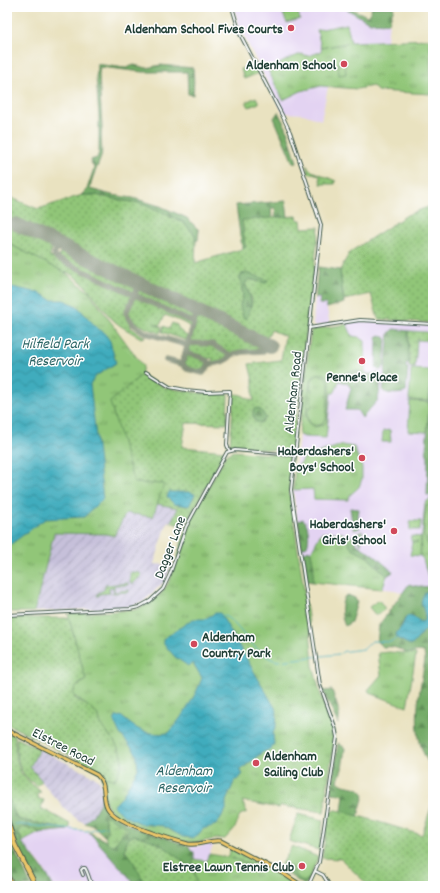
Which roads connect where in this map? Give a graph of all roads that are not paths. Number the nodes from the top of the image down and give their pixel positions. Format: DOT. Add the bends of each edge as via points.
graph roads {
  1 [pos="232,7"];
  2 [pos="433,324"];
  3 [pos="309,328"];
  4 [pos="146,372"];
  5 [pos="229,450"];
  6 [pos="295,455"];
  7 [pos="7,616"];
  8 [pos="7,730"];
  9 [pos="7,820"];
  10 [pos="315,871"];
  11 [pos="87,873"];
  12 [pos="83,874"];
  13 [pos="7,875"];
  14 [pos="88,879"];
  15 [pos="328,883"];
  16 [pos="12,886"];
  17 [pos="36,886"];
  18 [pos="92,886"];
  19 [pos="302,886"];
  20 [pos="308,886"];
  1 -- 3 [label="street, Aldenham Road" via="240,34 290,132 321,225"];
  2 -- 3 [label="street" via="360,320"];
  3 -- 6 [label="street, Aldenham Road"];
  4 -- 5 [label="street" via="172,387 206,392 230,391"];
  5 -- 6 [label="street"];
  5 -- 7 [label="street, Dagger Lane" via="189,522 166,584 150,601 130,610"];
  6 -- 10 [label="street, Aldenham Road" via="292,490 320,685 336,727 337,737 319,862"];
  8 -- 19 [label="main road, Elstree Road" via="97,775 103,784 109,811 138,828 188,844 221,841"];
  9 -- 17 [label="highway" via="15,845"];
  10 -- 15 [label="street" via="324,875"];
  10 -- 20 [label="street, Aldenham Road"];
  11 -- 12 [label="street"];
  11 -- 12 [label="street" via="87,869 83,868 80,872"];
  11 -- 14 [label="street"];
  12 -- 14 [label="street"];
  13 -- 16 [label="highway"];
  14 -- 18 [label="street"];
}
